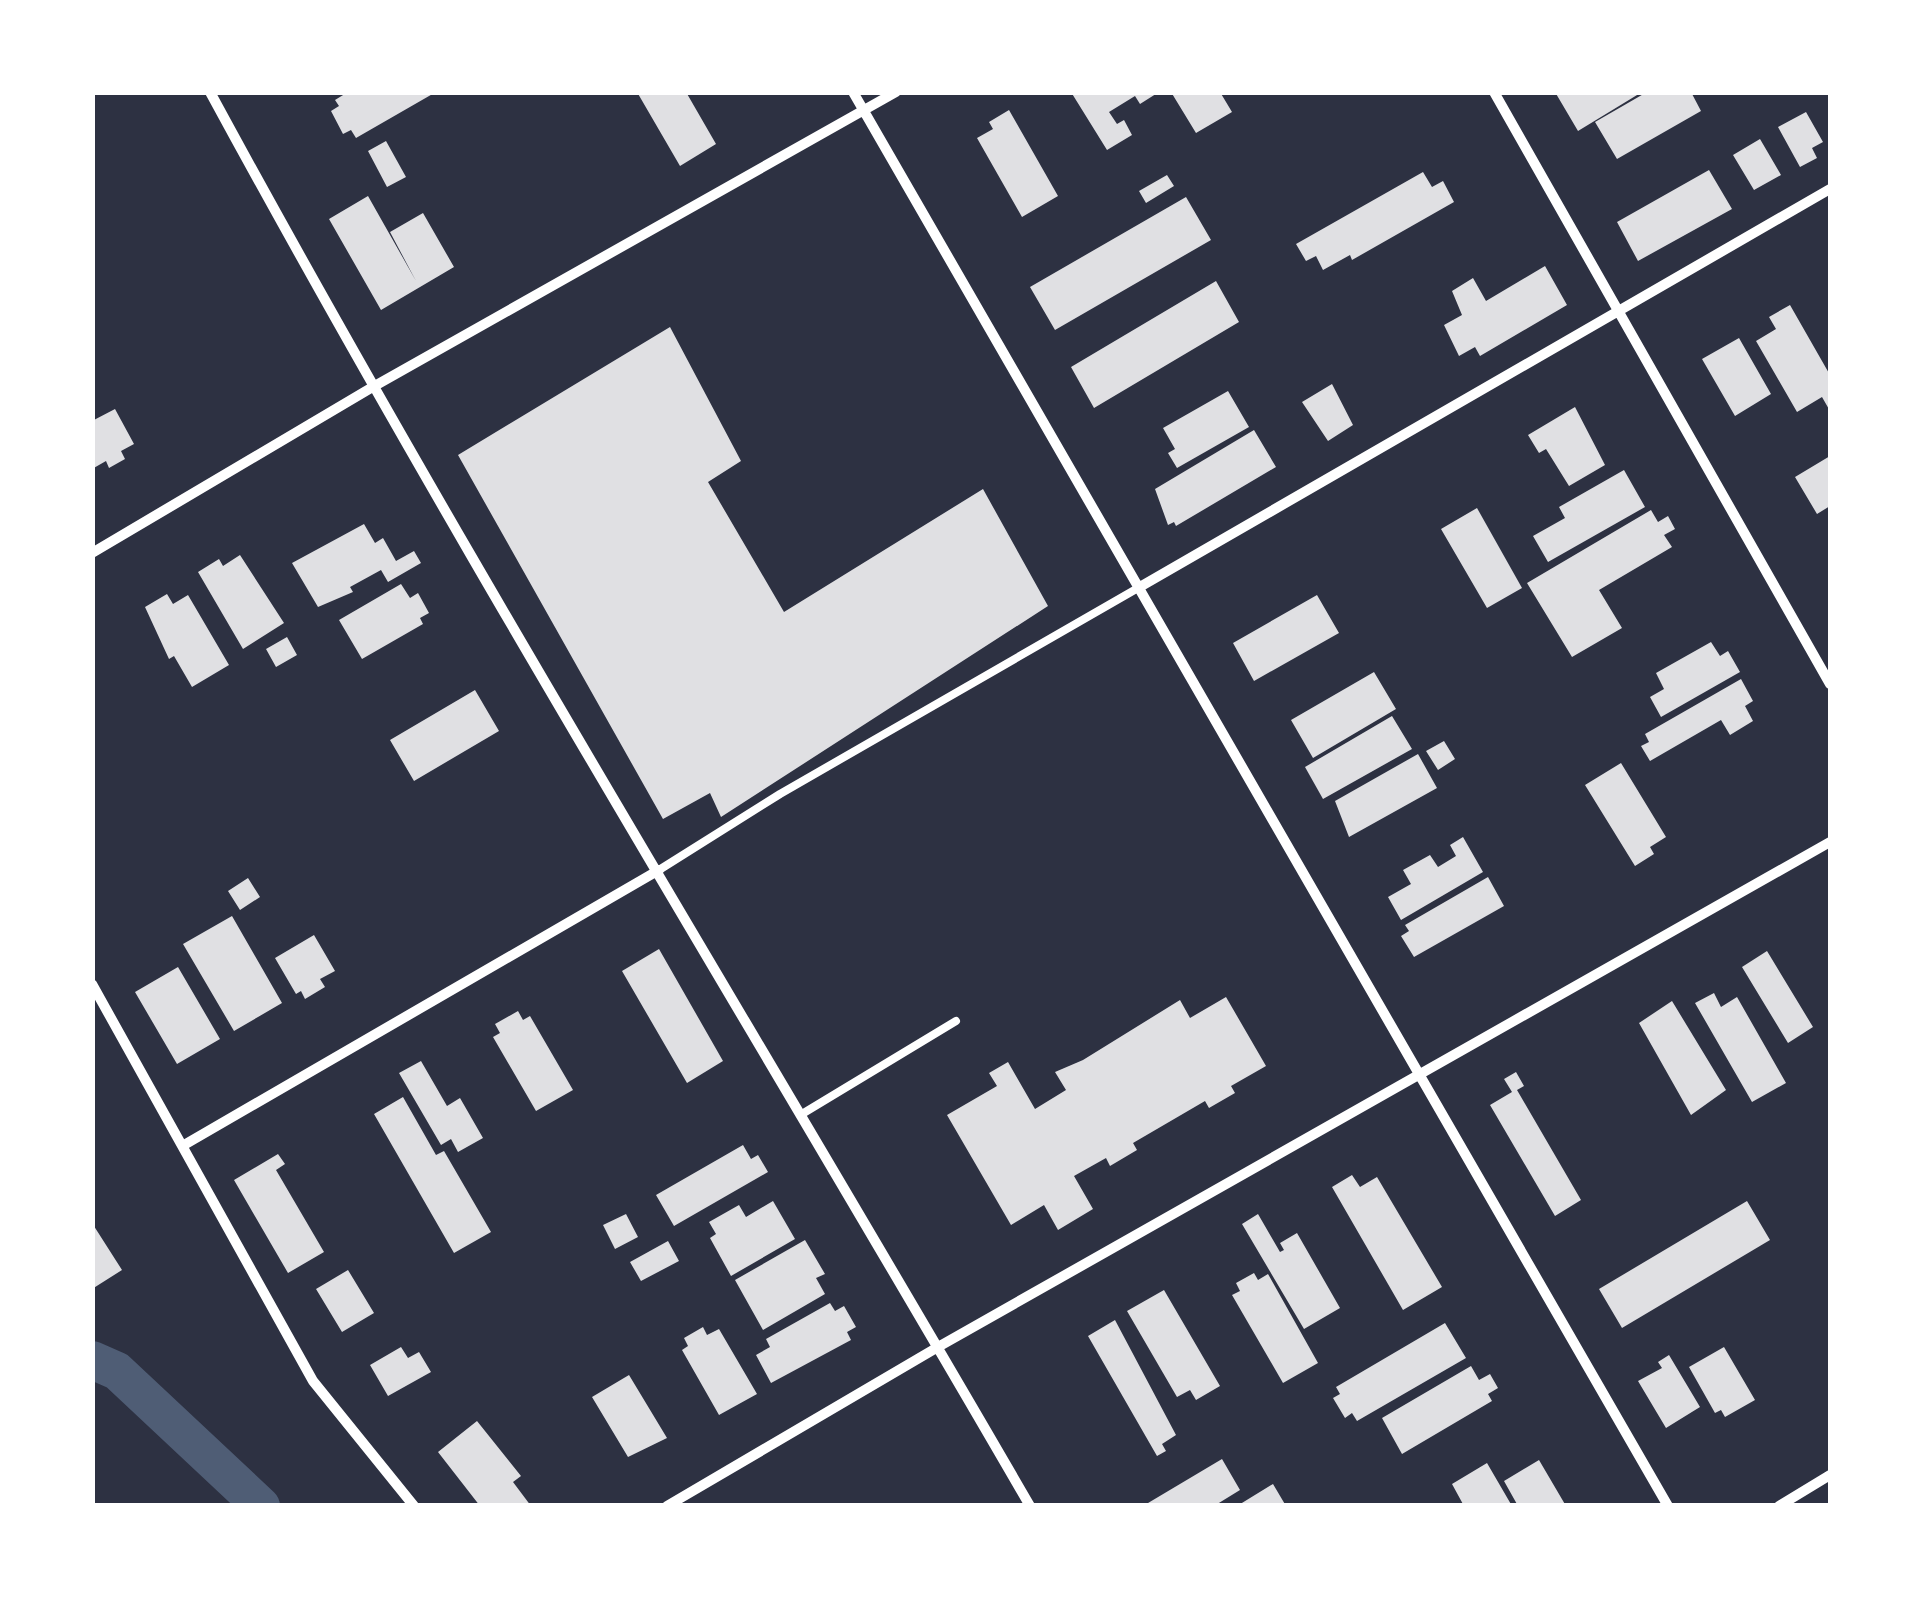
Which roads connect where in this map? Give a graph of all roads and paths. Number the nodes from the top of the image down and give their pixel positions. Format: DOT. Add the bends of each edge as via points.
graph roads {
  1 [pos="210,92"];
  2 [pos="853,92"];
  3 [pos="896,92"];
  4 [pos="1494,92"];
  5 [pos="864,111"];
  6 [pos="1830,190"];
  7 [pos="1616,313"];
  8 [pos="371,388"];
  9 [pos="92,553"];
  10 [pos="1138,588"];
  11 [pos="1830,684"];
  12 [pos="1830,842"];
  13 [pos="659,870"];
  14 [pos="92,984"];
  15 [pos="956,1021"];
  16 [pos="1422,1074"];
  17 [pos="802,1114"];
  18 [pos="184,1144"];
  19 [pos="938,1347"];
  20 [pos="1830,1475"];
  21 [pos="414,1506"];
  22 [pos="667,1506"];
  23 [pos="1030,1506"];
  24 [pos="1668,1506"];
  25 [pos="1779,1506"];
  1 -- 8 [label="street"];
  2 -- 5 [label="street"];
  3 -- 5 [label="street"];
  4 -- 7 [label="street"];
  5 -- 8 [label="street"];
  5 -- 10 [label="street"];
  6 -- 7 [label="street"];
  7 -- 10 [label="street"];
  7 -- 11 [label="street"];
  8 -- 9 [label="street"];
  8 -- 13 [label="street"];
  10 -- 13 [label="lane"];
  10 -- 16 [label="street"];
  12 -- 16 [label="street"];
  13 -- 17 [label="street"];
  13 -- 18 [label="street"];
  14 -- 18 [label="street"];
  15 -- 17 [label="lane"];
  16 -- 19 [label="street"];
  16 -- 24 [label="street"];
  17 -- 19 [label="street"];
  18 -- 21 [label="street" via="313,1381"];
  19 -- 22 [label="street"];
  19 -- 23 [label="street"];
  20 -- 25 [label="street"];
}
